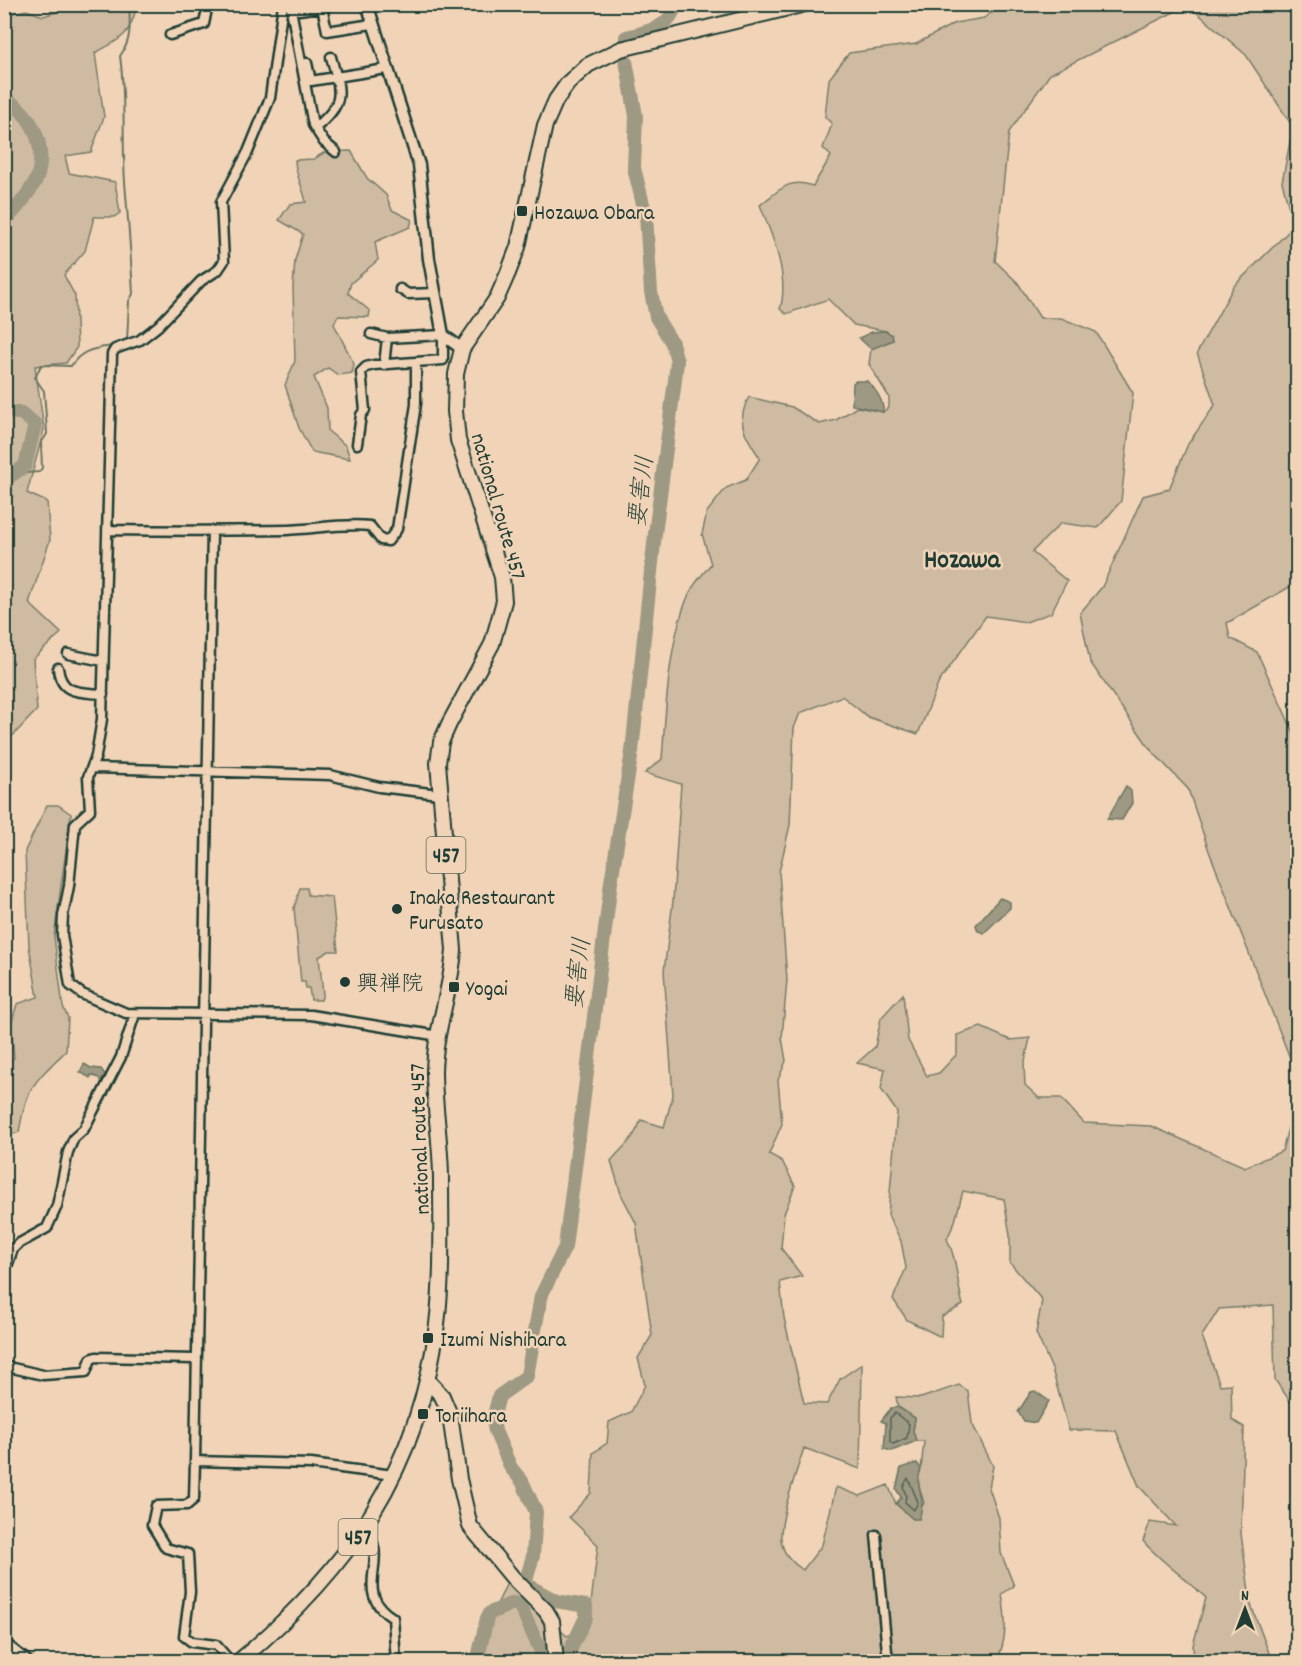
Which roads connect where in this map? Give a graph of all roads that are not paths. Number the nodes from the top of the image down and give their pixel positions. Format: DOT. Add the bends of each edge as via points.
graph roads {
  1 [pos="208,4"];
  2 [pos="283,4"];
  3 [pos="290,4"];
  4 [pos="332,4"];
  5 [pos="366,4"];
  6 [pos="805,4"];
  7 [pos="322,7"];
  8 [pos="299,10"];
  9 [pos="372,24"];
  10 [pos="170,35"];
  11 [pos="331,57"];
  12 [pos="307,63"];
  13 [pos="386,69"];
  14 [pos="337,78"];
  15 [pos="315,128"];
  16 [pos="336,152"];
  17 [pos="400,289"];
  18 [pos="435,293"];
  19 [pos="371,334"];
  20 [pos="442,336"];
  21 [pos="387,338"];
  22 [pos="462,349"];
  23 [pos="416,363"];
  24 [pos="384,365"];
  25 [pos="357,444"];
  26 [pos="107,530"];
  27 [pos="212,531"];
  28 [pos="68,654"];
  29 [pos="103,661"];
  30 [pos="58,668"];
  31 [pos="103,694"];
  32 [pos="93,768"];
  33 [pos="208,772"];
  34 [pos="439,794"];
  35 [pos="135,1014"];
  36 [pos="203,1014"];
  37 [pos="439,1036"];
  38 [pos="4,1275"];
  39 [pos="195,1359"];
  40 [pos="4,1366"];
  41 [pos="427,1380"];
  42 [pos="195,1461"];
  43 [pos="393,1475"];
  44 [pos="363,1529"];
  45 [pos="876,1535"];
  46 [pos="4,1642"];
  47 [pos="556,1656"];
  48 [pos="29,1662"];
  49 [pos="231,1662"];
  50 [pos="238,1662"];
  51 [pos="396,1662"];
  52 [pos="888,1662"];
  1 -- 10 [label="street" via="204,24"];
  2 -- 26 [label="street" via="270,98 248,152 221,202 224,261 158,326 112,354"];
  3 -- 15 [label="street"];
  4 -- 7 [label="street"];
  5 -- 9 [label="street"];
  6 -- 22 [label="highway, national route 457 / 457" via="621,49 588,65 568,83 545,125 518,247 508,273 497,298"];
  7 -- 8 [label="street"];
  7 -- 9 [label="street" via="327,30"];
  9 -- 13 [label="street"];
  11 -- 14 [label="street"];
  12 -- 14 [label="street" via="311,81"];
  13 -- 14 [label="street"];
  13 -- 18 [label="street" via="419,165"];
  14 -- 15 [label="street" via="339,103"];
  15 -- 16 [label="street"];
  17 -- 18 [label="street" via="408,294"];
  18 -- 20 [label="street"];
  19 -- 21 [label="street"];
  20 -- 21 [label="street"];
  20 -- 22 [label="street"];
  20 -- 23 [label="street" via="443,360"];
  21 -- 24 [label="street"];
  22 -- 34 [label="highway, national route 457 / 457" via="454,391 458,440 502,577 504,601 492,644 441,742"];
  23 -- 24 [label="street"];
  23 -- 27 [label="street" via="413,429 397,529 392,539 384,541 370,526 338,524 323,529"];
  24 -- 25 [label="street" via="366,367 361,372 365,410"];
  26 -- 27 [label="street"];
  26 -- 29 [label="street"];
  27 -- 33 [label="street"];
  28 -- 29 [label="street"];
  29 -- 31 [label="street"];
  30 -- 31 [label="street" via="59,681 67,689"];
  31 -- 32 [label="street"];
  32 -- 33 [label="street"];
  32 -- 35 [label="street" via="88,777 90,810 75,824 63,916 70,985 82,994"];
  33 -- 34 [label="street" via="330,775 378,787"];
  33 -- 36 [label="street"];
  34 -- 37 [label="highway, national route 457 / 457" via="454,950 452,981"];
  35 -- 36 [label="street"];
  35 -- 38 [label="street" via="121,1057 68,1152 62,1187 47,1228 13,1249"];
  36 -- 37 [label="street" via="311,1015"];
  36 -- 39 [label="street"];
  37 -- 41 [label="highway, national route 457 / 457" via="434,1097 441,1175 441,1243 437,1322"];
  39 -- 40 [label="street" via="96,1357 91,1359 86,1372 79,1374 43,1375"];
  39 -- 42 [label="street"];
  41 -- 43 [label="highway, 457" via="412,1433"];
  41 -- 47 [label="highway" via="442,1396 450,1415 470,1526 546,1611 552,1621"];
  42 -- 43 [label="street" via="311,1464"];
  42 -- 49 [label="street" via="194,1499 187,1505 156,1506 152,1525 166,1548 188,1554 190,1592 184,1636 192,1642 216,1645"];
  43 -- 44 [label="highway, 457"];
  44 -- 50 [label="highway, 457" via="316,1589"];
  44 -- 51 [label="street" via="373,1538 375,1604 393,1618"];
  45 -- 52 [label="street"];
  46 -- 48 [label="street"];
}
